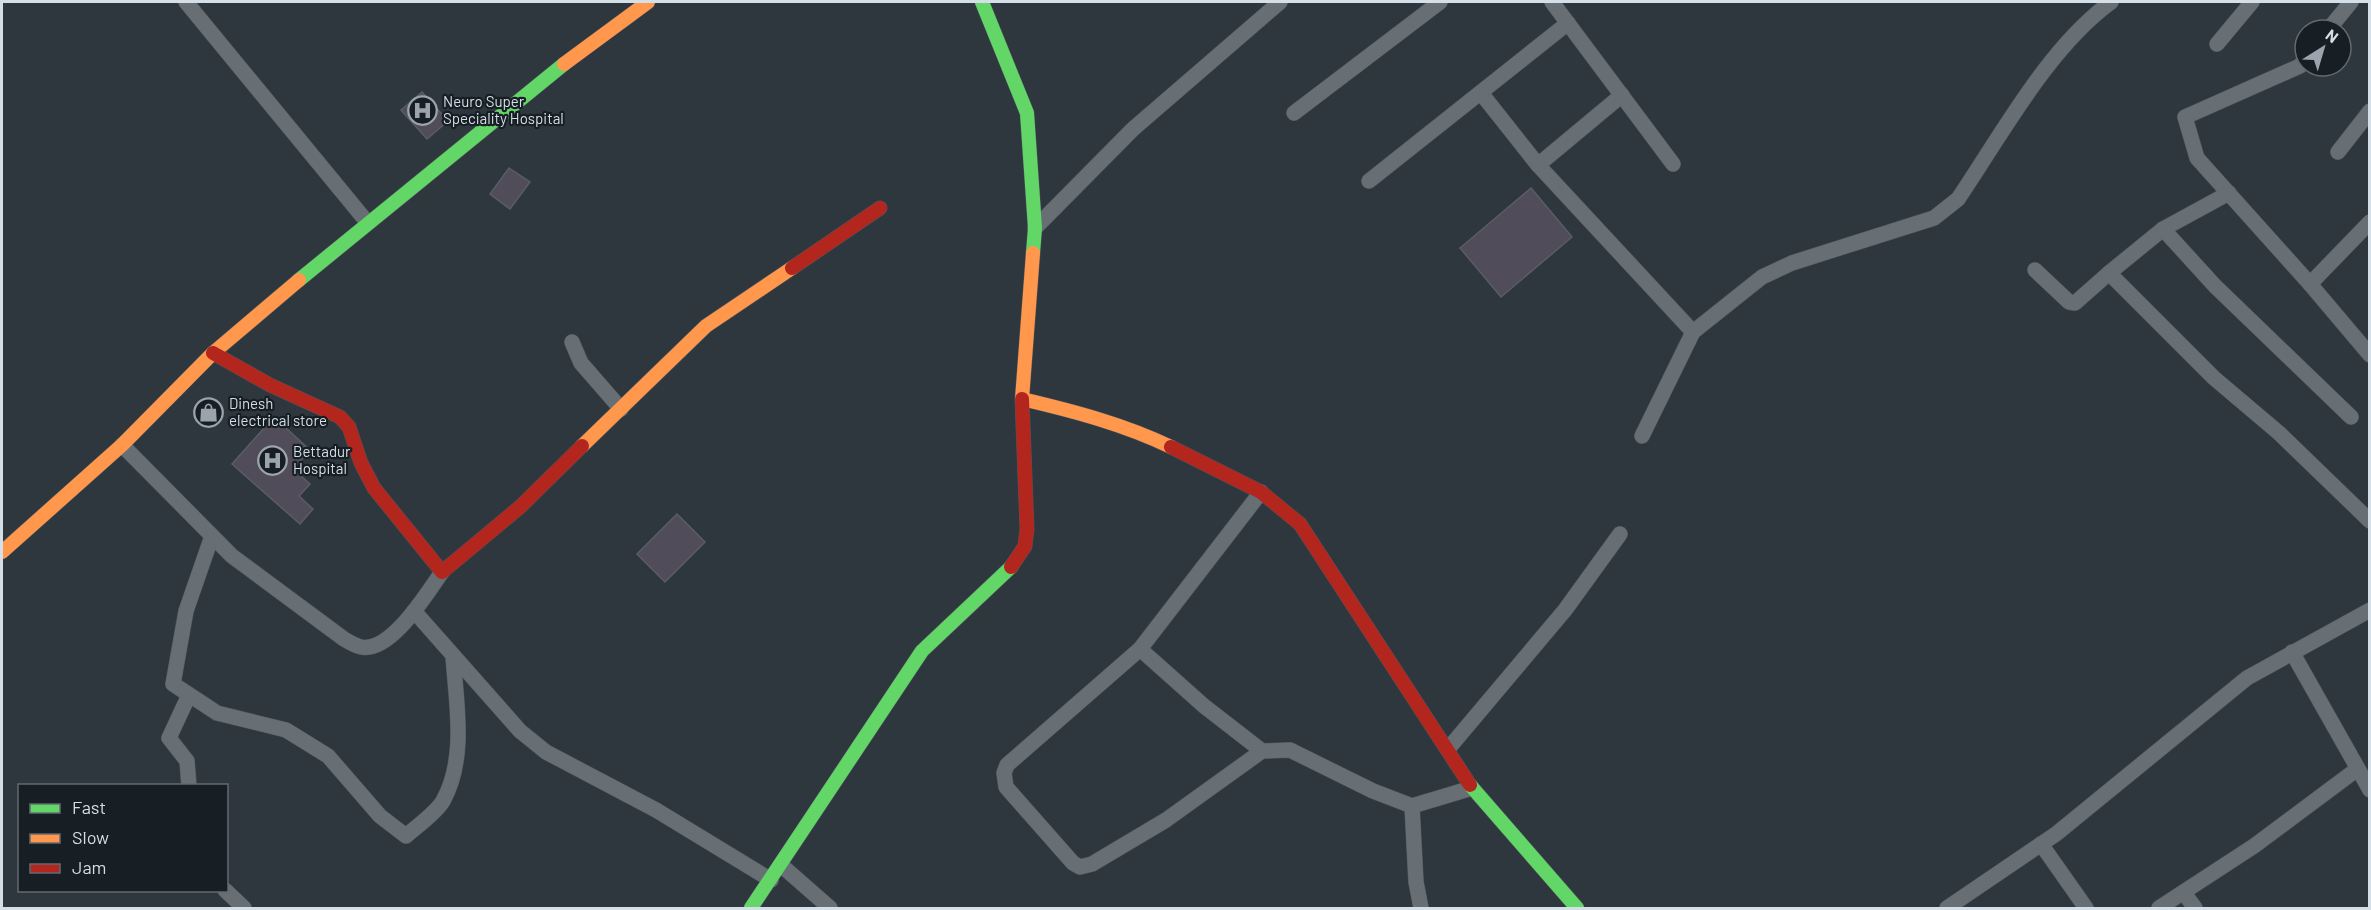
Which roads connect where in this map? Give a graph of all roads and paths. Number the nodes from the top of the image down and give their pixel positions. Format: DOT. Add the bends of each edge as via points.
graph roads {
  1 [pos="186,2"];
  2 [pos="648,2"];
  3 [pos="982,2"];
  4 [pos="1280,2"];
  5 [pos="1440,2"];
  6 [pos="1552,2"];
  7 [pos="2111,2"];
  8 [pos="2252,2"];
  9 [pos="2351,2"];
  10 [pos="2338,18"];
  11 [pos="1568,23"];
  12 [pos="2217,44"];
  13 [pos="2293,69"];
  14 [pos="1481,93"];
  15 [pos="1622,95"];
  16 [pos="2370,111"];
  17 [pos="1294,113"];
  18 [pos="2338,152"];
  19 [pos="1673,164"];
  20 [pos="1538,165"];
  21 [pos="1369,181"];
  22 [pos="2229,193"];
  23 [pos="880,208"];
  24 [pos="367,222"];
  25 [pos="2370,222"];
  26 [pos="1035,228"];
  27 [pos="2163,229"];
  28 [pos="2035,270"];
  29 [pos="2109,273"];
  30 [pos="2310,284"];
  31 [pos="1693,332"];
  32 [pos="572,342"];
  33 [pos="213,353"];
  34 [pos="2370,355"];
  35 [pos="1022,399"];
  36 [pos="621,409"];
  37 [pos="2351,417"];
  38 [pos="1642,436"];
  39 [pos="122,445"];
  40 [pos="1261,492"];
  41 [pos="2370,520"];
  42 [pos="1620,534"];
  43 [pos="212,536"];
  44 [pos="2,552"];
  45 [pos="442,572"];
  46 [pos="2370,610"];
  47 [pos="414,611"];
  48 [pos="1140,649"];
  49 [pos="2292,652"];
  50 [pos="453,656"];
  51 [pos="189,695"];
  52 [pos="1448,749"];
  53 [pos="1262,751"];
  54 [pos="2356,770"];
  55 [pos="189,784"];
  56 [pos="1472,788"];
  57 [pos="2370,790"];
  58 [pos="1412,806"];
  59 [pos="2041,844"];
  60 [pos="781,865"];
  61 [pos="771,880"];
  62 [pos="226,892"];
  63 [pos="2184,893"];
  64 [pos="243,909"];
  65 [pos="751,909"];
  66 [pos="830,909"];
  67 [pos="1420,909"];
  68 [pos="1577,909"];
  69 [pos="1947,909"];
  70 [pos="2086,909"];
  71 [pos="2159,909"];
  72 [pos="2195,909"];
  1 -- 24 [label="street"];
  2 -- 24 [label="main road" via="586,46"];
  3 -- 26 [label="main road" via="1027,113"];
  4 -- 26 [label="street" via="1133,129"];
  5 -- 17 [label="street"];
  6 -- 11 [label="street"];
  7 -- 31 [label="street" via="2057,53 1948,209 1934,218 1792,263 1762,277"];
  8 -- 12 [label="street"];
  9 -- 10 [label="street"];
  11 -- 14 [label="street"];
  11 -- 15 [label="street"];
  13 -- 22 [label="street" via="2185,117 2197,158"];
  14 -- 20 [label="street"];
  14 -- 21 [label="street"];
  15 -- 19 [label="street"];
  15 -- 20 [label="street"];
  16 -- 18 [label="street"];
  20 -- 31 [label="street"];
  22 -- 27 [label="street"];
  22 -- 30 [label="street"];
  23 -- 36 [label="main road" via="706,326"];
  24 -- 33 [label="main road"];
  25 -- 30 [label="street"];
  26 -- 35 [label="main road"];
  27 -- 29 [label="street"];
  27 -- 37 [label="street" via="2215,286"];
  28 -- 29 [label="street" via="2069,302 2075,303"];
  29 -- 41 [label="street" via="2214,378 2279,433"];
  30 -- 34 [label="street"];
  31 -- 38 [label="street"];
  32 -- 36 [label="street" via="581,363"];
  33 -- 39 [label="main road"];
  33 -- 45 [label="main road" via="339,417 349,428 374,488"];
  35 -- 40 [label="main road" via="1083,413 1148,436"];
  35 -- 60 [label="main road" via="1025,546 1016,562 922,651"];
  36 -- 45 [label="main road" via="520,507"];
  39 -- 43 [label="street"];
  39 -- 44 [label="main road"];
  40 -- 48 [label="street"];
  40 -- 52 [label="main road" via="1300,524"];
  42 -- 52 [label="street" via="1558,619"];
  43 -- 47 [label="street" via="232,556 344,639 362,648 387,640"];
  43 -- 51 [label="street" via="186,611 173,684"];
  45 -- 47 [label="street"];
  46 -- 49 [label="street"];
  47 -- 50 [label="street"];
  48 -- 53 [label="street"];
  48 -- 53 [label="street" via="1007,765 1004,773 1006,787 1073,863 1080,867 1092,864 1166,820"];
  49 -- 54 [label="street"];
  49 -- 59 [label="street" via="2247,678"];
  50 -- 51 [label="street" via="458,726 454,773 442,802 406,836 380,816 328,756 286,730 217,713"];
  50 -- 61 [label="street" via="520,731 546,752 656,810"];
  51 -- 55 [label="street" via="169,738 187,761"];
  52 -- 56 [label="main road"];
  53 -- 58 [label="street" via="1290,750"];
  54 -- 57 [label="street"];
  54 -- 63 [label="street"];
  56 -- 58 [label="street"];
  56 -- 68 [label="main road"];
  58 -- 67 [label="street"];
  59 -- 69 [label="street"];
  59 -- 70 [label="street"];
  60 -- 61 [label="main road"];
  60 -- 66 [label="street"];
  61 -- 65 [label="main road"];
  62 -- 64 [label="street"];
  63 -- 71 [label="street"];
  63 -- 72 [label="street"];
}
